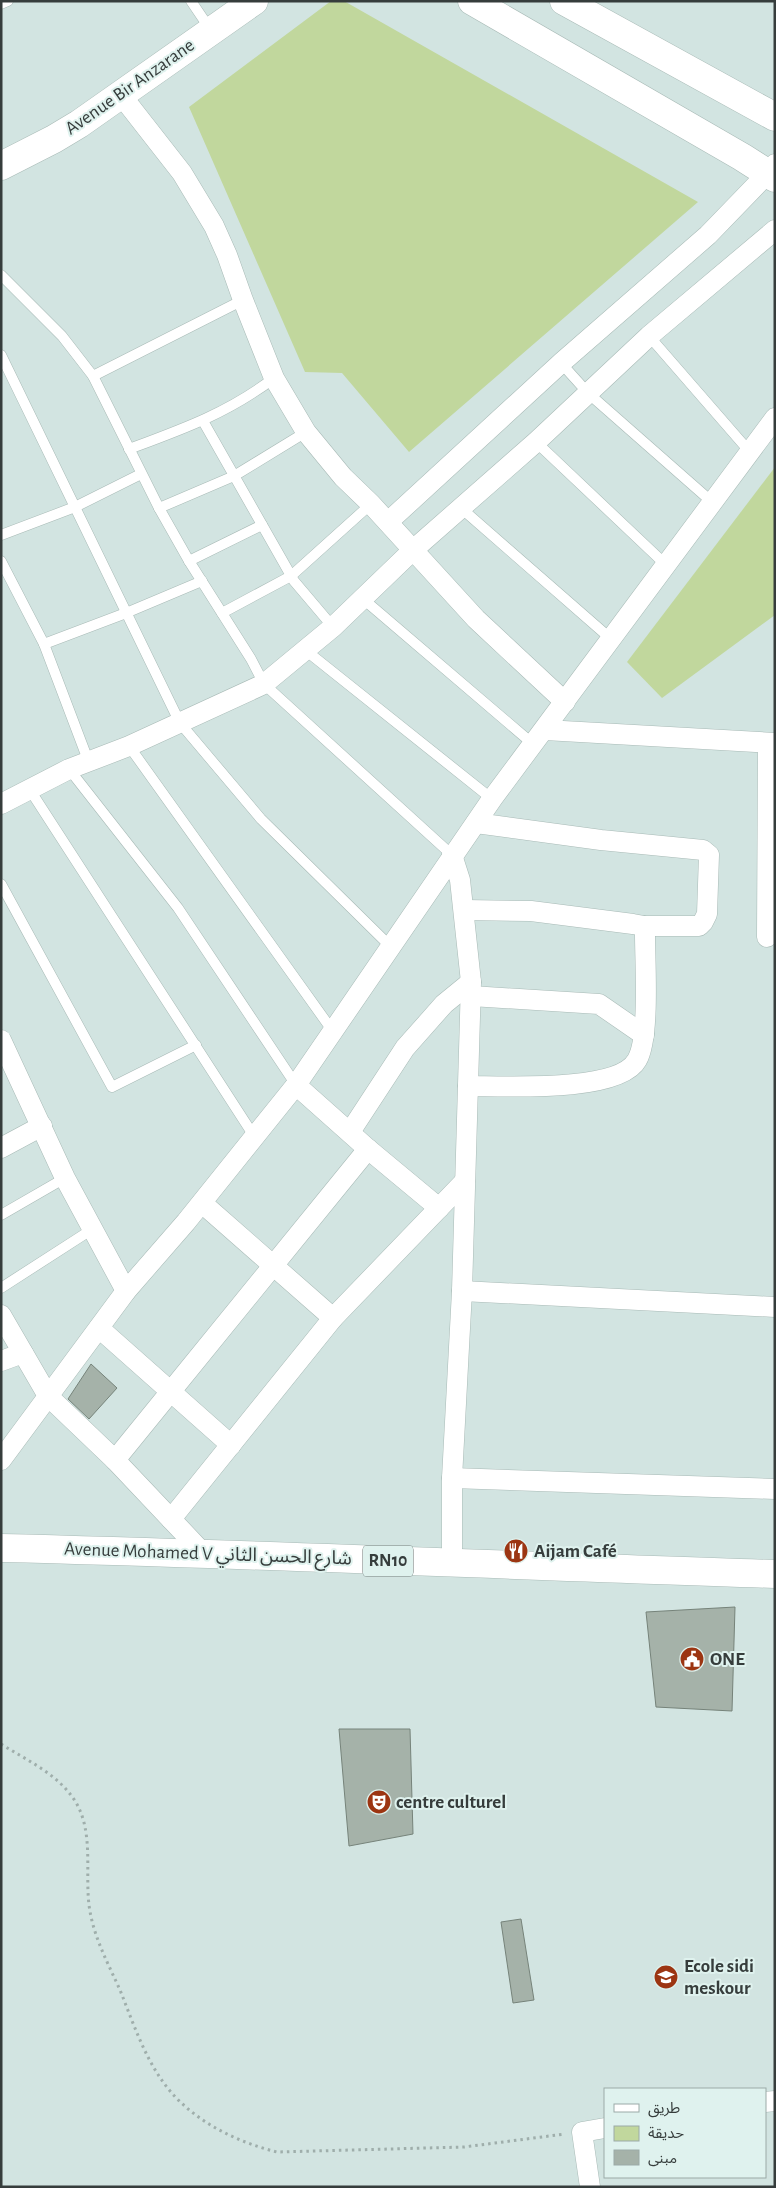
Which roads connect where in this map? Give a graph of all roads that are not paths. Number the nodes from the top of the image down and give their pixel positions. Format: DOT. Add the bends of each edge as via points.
graph roads {
  1 [pos="8,1"];
  2 [pos="191,1"];
  3 [pos="254,1"];
  4 [pos="472,1"];
  5 [pos="564,1"];
  6 [pos="1,4"];
  7 [pos="211,31"];
  8 [pos="121,94"];
  9 [pos="775,117"];
  10 [pos="1,166"];
  11 [pos="772,172"];
  12 [pos="775,230"];
  13 [pos="2,278"];
  14 [pos="243,300"];
  15 [pos="649,336"];
  16 [pos="1,355"];
  17 [pos="561,363"];
  18 [pos="92,376"];
  19 [pos="274,378"];
  20 [pos="588,393"];
  21 [pos="775,418"];
  22 [pos="203,421"];
  23 [pos="306,432"];
  24 [pos="536,442"];
  25 [pos="129,449"];
  26 [pos="749,451"];
  27 [pos="141,474"];
  28 [pos="234,476"];
  29 [pos="712,502"];
  30 [pos="371,504"];
  31 [pos="75,507"];
  32 [pos="159,508"];
  33 [pos="461,508"];
  34 [pos="388,522"];
  35 [pos="262,526"];
  36 [pos="1,535"];
  37 [pos="413,550"];
  38 [pos="1,561"];
  39 [pos="189,561"];
  40 [pos="665,564"];
  41 [pos="291,576"];
  42 [pos="202,581"];
  43 [pos="362,598"];
  44 [pos="126,613"];
  45 [pos="222,614"];
  46 [pos="333,627"];
  47 [pos="611,639"];
  48 [pos="44,644"];
  49 [pos="304,649"];
  50 [pos="264,684"];
  51 [pos="565,702"];
  52 [pos="180,723"];
  53 [pos="539,737"];
  54 [pos="771,743"];
  55 [pos="129,746"];
  56 [pos="88,760"];
  57 [pos="69,769"];
  58 [pos="30,790"];
  59 [pos="492,798"];
  60 [pos="1,804"];
  61 [pos="476,823"];
  62 [pos="452,855"];
  63 [pos="1,884"];
  64 [pos="465,910"];
  65 [pos="644,926"];
  66 [pos="767,937"];
  67 [pos="390,946"];
  68 [pos="471,989"];
  69 [pos="332,1030"];
  70 [pos="644,1035"];
  71 [pos="1,1040"];
  72 [pos="196,1045"];
  73 [pos="296,1085"];
  74 [pos="468,1086"];
  75 [pos="42,1126"];
  76 [pos="350,1132"];
  77 [pos="254,1136"];
  78 [pos="1,1148"];
  79 [pos="368,1148"];
  80 [pos="64,1178"];
  81 [pos="465,1181"];
  82 [pos="202,1202"];
  83 [pos="439,1208"];
  84 [pos="1,1215"];
  85 [pos="91,1230"];
  86 [pos="273,1266"];
  87 [pos="1,1288"];
  88 [pos="126,1291"];
  89 [pos="462,1291"];
  90 [pos="775,1307"];
  91 [pos="1,1315"];
  92 [pos="333,1318"];
  93 [pos="99,1328"];
  94 [pos="23,1353"];
  95 [pos="1,1361"];
  96 [pos="170,1392"];
  97 [pos="48,1396"];
  98 [pos="231,1445"];
  99 [pos="1,1460"];
  100 [pos="115,1460"];
  101 [pos="452,1478"];
  102 [pos="775,1489"];
  103 [pos="171,1519"];
  104 [pos="1,1548"];
  105 [pos="202,1553"];
  106 [pos="452,1564"];
  107 [pos="775,1574"];
  108 [pos="604,2128"];
  109 [pos="590,2187"];
  1 -- 6 [label="lane"];
  2 -- 7 [label="lane"];
  3 -- 7 [label="street, Avenue Bir Anzarane"];
  4 -- 11 [label="street"];
  5 -- 9 [label="street"];
  7 -- 8 [label="street, Avenue Bir Anzarane"];
  8 -- 10 [label="street, Avenue Bir Anzarane" via="54,139"];
  8 -- 14 [label="street" via="198,199 227,255"];
  11 -- 17 [label="street" via="708,235"];
  12 -- 15 [label="street"];
  13 -- 18 [label="lane" via="62,336"];
  14 -- 18 [label="lane"];
  14 -- 19 [label="street"];
  15 -- 20 [label="street"];
  15 -- 26 [label="lane"];
  16 -- 31 [label="lane"];
  17 -- 20 [label="lane"];
  17 -- 34 [label="street"];
  18 -- 25 [label="lane"];
  19 -- 22 [label="lane" via="253,394"];
  19 -- 23 [label="street"];
  20 -- 24 [label="street"];
  20 -- 29 [label="lane"];
  21 -- 26 [label="street"];
  22 -- 25 [label="lane"];
  22 -- 28 [label="lane"];
  23 -- 28 [label="lane"];
  23 -- 30 [label="street" via="343,477"];
  24 -- 33 [label="street"];
  24 -- 40 [label="lane"];
  25 -- 27 [label="lane"];
  26 -- 29 [label="street"];
  27 -- 31 [label="lane"];
  27 -- 32 [label="lane"];
  28 -- 32 [label="lane"];
  28 -- 35 [label="lane"];
  29 -- 40 [label="street"];
  30 -- 34 [label="street"];
  30 -- 41 [label="lane"];
  31 -- 36 [label="lane"];
  31 -- 44 [label="lane"];
  32 -- 39 [label="lane"];
  33 -- 37 [label="street"];
  33 -- 47 [label="lane"];
  34 -- 37 [label="street"];
  35 -- 39 [label="lane"];
  35 -- 41 [label="lane"];
  37 -- 43 [label="street"];
  37 -- 51 [label="street" via="476,619"];
  38 -- 48 [label="lane"];
  39 -- 42 [label="lane"];
  40 -- 47 [label="street"];
  41 -- 45 [label="lane"];
  41 -- 46 [label="lane"];
  42 -- 44 [label="lane"];
  42 -- 45 [label="lane"];
  43 -- 46 [label="street"];
  43 -- 53 [label="lane"];
  44 -- 48 [label="lane"];
  44 -- 52 [label="lane"];
  45 -- 50 [label="lane"];
  46 -- 49 [label="street"];
  47 -- 51 [label="street"];
  48 -- 56 [label="lane"];
  49 -- 50 [label="street"];
  49 -- 59 [label="lane"];
  50 -- 52 [label="street"];
  50 -- 62 [label="lane"];
  51 -- 53 [label="street"];
  52 -- 55 [label="street"];
  52 -- 67 [label="lane" via="262,819"];
  53 -- 54 [label="street"];
  53 -- 59 [label="street"];
  54 -- 66 [label="street"];
  55 -- 56 [label="street"];
  55 -- 69 [label="lane"];
  56 -- 57 [label="street"];
  57 -- 58 [label="street"];
  57 -- 73 [label="lane" via="178,908"];
  58 -- 60 [label="street"];
  58 -- 72 [label="lane"];
  59 -- 61 [label="street"];
  61 -- 62 [label="street"];
  61 -- 65 [label="street" via="703,850 709,855 703,922 699,926"];
  62 -- 64 [label="street"];
  62 -- 67 [label="street"];
  63 -- 72 [label="lane" via="112,1087"];
  64 -- 65 [label="street" via="531,911"];
  64 -- 68 [label="street"];
  65 -- 70 [label="street"];
  67 -- 69 [label="street"];
  68 -- 70 [label="street" via="599,1004"];
  68 -- 74 [label="street"];
  68 -- 76 [label="street" via="444,1004 405,1048"];
  69 -- 73 [label="street"];
  70 -- 74 [label="street" via="637,1061 615,1077 570,1085"];
  71 -- 75 [label="street"];
  72 -- 77 [label="lane"];
  73 -- 76 [label="street"];
  73 -- 77 [label="street"];
  74 -- 81 [label="street"];
  75 -- 78 [label="street"];
  75 -- 80 [label="street"];
  76 -- 79 [label="street"];
  77 -- 82 [label="street"];
  79 -- 83 [label="street"];
  79 -- 86 [label="street"];
  80 -- 84 [label="lane"];
  80 -- 85 [label="street"];
  81 -- 83 [label="street"];
  81 -- 89 [label="street"];
  82 -- 86 [label="street"];
  82 -- 88 [label="street"];
  83 -- 92 [label="street"];
  85 -- 87 [label="lane"];
  85 -- 88 [label="street"];
  86 -- 92 [label="street"];
  86 -- 96 [label="street"];
  88 -- 93 [label="street"];
  89 -- 90 [label="street"];
  89 -- 101 [label="street"];
  91 -- 94 [label="street"];
  92 -- 98 [label="street"];
  93 -- 96 [label="street"];
  93 -- 97 [label="street"];
  94 -- 95 [label="street"];
  94 -- 97 [label="street"];
  96 -- 98 [label="street"];
  96 -- 100 [label="street"];
  97 -- 99 [label="street"];
  97 -- 100 [label="street"];
  98 -- 103 [label="street"];
  100 -- 103 [label="street"];
  101 -- 102 [label="street"];
  101 -- 106 [label="street"];
  103 -- 105 [label="street"];
  104 -- 105 [label="street, Avenue Mohamed V شارع الحسن الثاني / RN10"];
  105 -- 106 [label="street, Avenue Mohamed V شارع الحسن الثاني / RN10"];
  106 -- 107 [label="street, Avenue Mohamed V شارع الحسن الثاني / RN10"];
  108 -- 109 [label="street" via="582,2132"];
}
